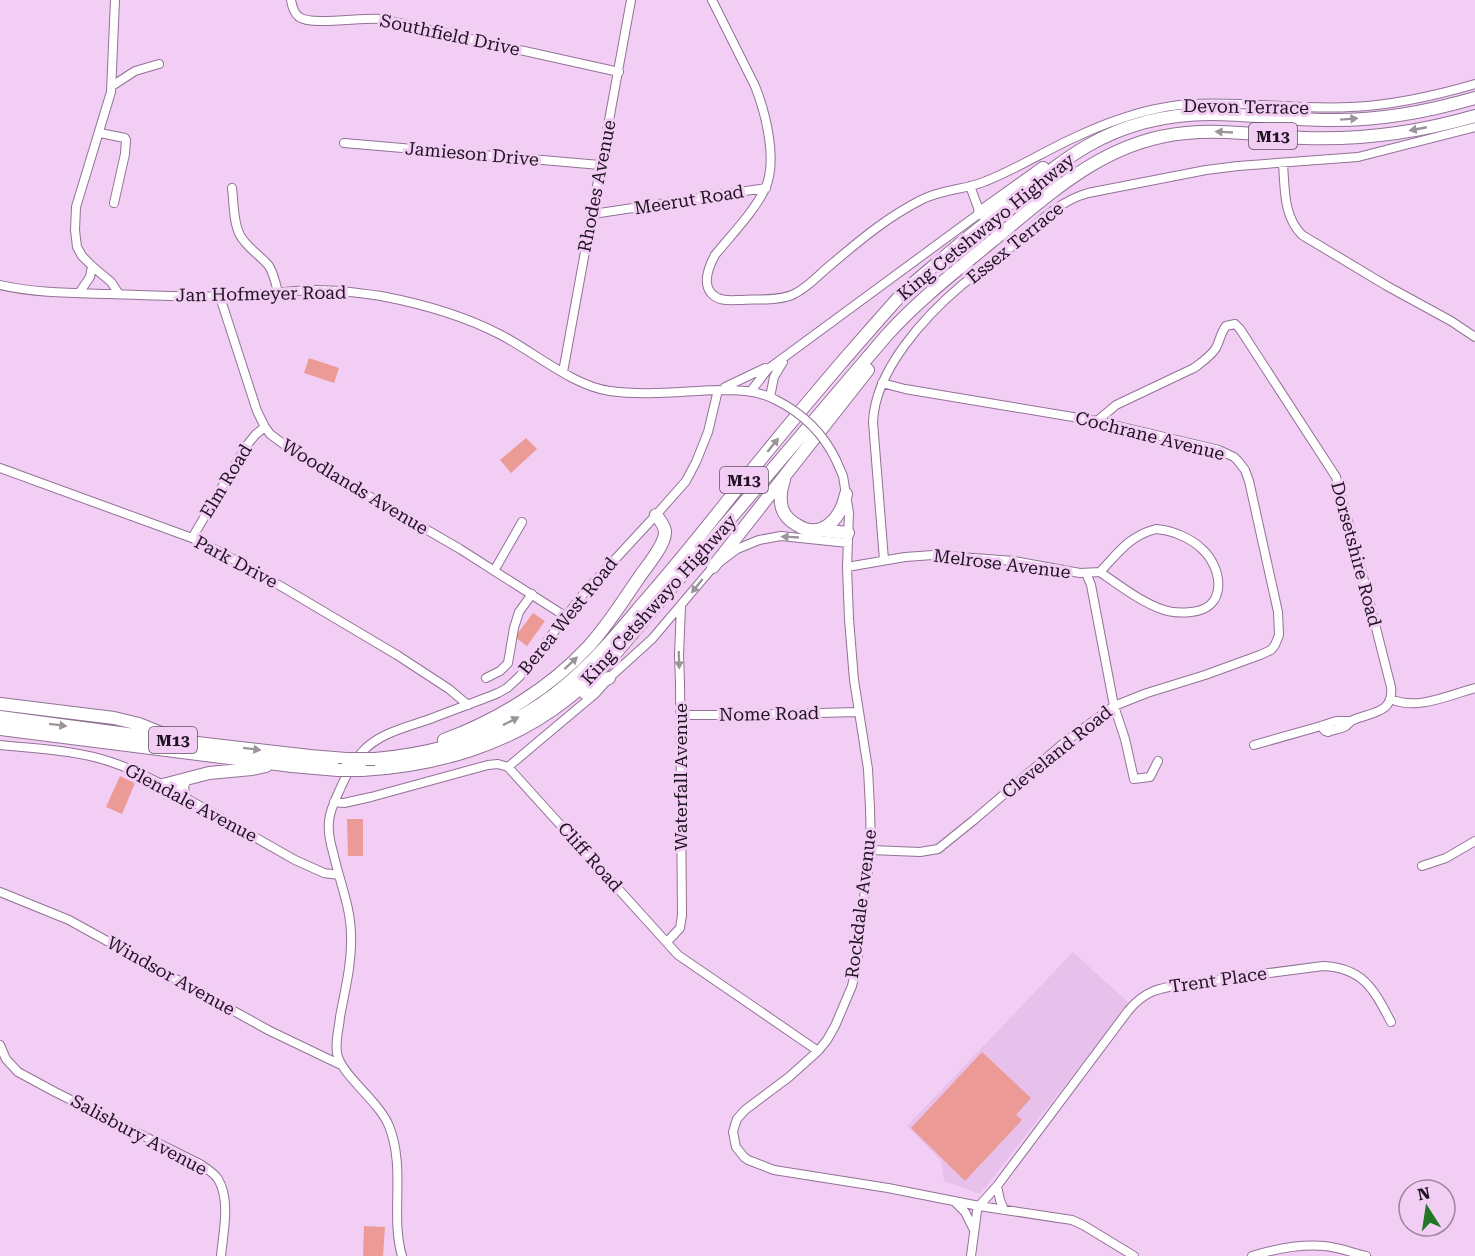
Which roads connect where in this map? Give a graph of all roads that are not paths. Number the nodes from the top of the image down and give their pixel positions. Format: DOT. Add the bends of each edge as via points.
graph roads {
  1 [pos="115,0"];
  2 [pos="291,0"];
  3 [pos="631,0"];
  4 [pos="712,0"];
  5 [pos="159,64"];
  6 [pos="619,72"];
  7 [pos="1475,84"];
  8 [pos="112,86"];
  9 [pos="1475,98"];
  10 [pos="1475,116"];
  11 [pos="1145,122"];
  12 [pos="1475,127"];
  13 [pos="100,133"];
  14 [pos="344,143"];
  15 [pos="1283,164"];
  16 [pos="600,165"];
  17 [pos="970,186"];
  18 [pos="232,188"];
  19 [pos="766,188"];
  20 [pos="114,203"];
  21 [pos="980,213"];
  22 [pos="592,214"];
  23 [pos="92,266"];
  24 [pos="0,285"];
  25 [pos="79,293"];
  26 [pos="278,293"];
  27 [pos="119,294"];
  28 [pos="928,295"];
  29 [pos="220,297"];
  30 [pos="1475,337"];
  31 [pos="786,356"];
  32 [pos="563,372"];
  33 [pos="882,383"];
  34 [pos="718,390"];
  35 [pos="751,391"];
  36 [pos="773,398"];
  37 [pos="1097,421"];
  38 [pos="265,428"];
  39 [pos="0,468"];
  40 [pos="784,476"];
  41 [pos="846,494"];
  42 [pos="656,515"];
  43 [pos="522,522"];
  44 [pos="818,530"];
  45 [pos="192,538"];
  46 [pos="848,538"];
  47 [pos="885,560"];
  48 [pos="713,567"];
  49 [pos="847,567"];
  50 [pos="494,571"];
  51 [pos="1100,572"];
  52 [pos="1086,573"];
  53 [pos="532,594"];
  54 [pos="681,606"];
  55 [pos="565,616"];
  56 [pos="1279,635"];
  57 [pos="486,678"];
  58 [pos="609,678"];
  59 [pos="1475,688"];
  60 [pos="454,693"];
  61 [pos="1391,699"];
  62 [pos="0,704"];
  63 [pos="468,705"];
  64 [pos="1114,706"];
  65 [pos="451,711"];
  66 [pos="858,712"];
  67 [pos="680,715"];
  68 [pos="0,717"];
  69 [pos="0,729"];
  70 [pos="180,741"];
  71 [pos="0,745"];
  72 [pos="1254,745"];
  73 [pos="463,753"];
  74 [pos="392,758"];
  75 [pos="1158,760"];
  76 [pos="276,764"];
  77 [pos="508,767"];
  78 [pos="186,779"];
  79 [pos="163,786"];
  80 [pos="183,797"];
  81 [pos="334,802"];
  82 [pos="1475,841"];
  83 [pos="871,850"];
  84 [pos="1422,866"];
  85 [pos="339,875"];
  86 [pos="0,892"];
  87 [pos="667,942"];
  88 [pos="1391,1022"];
  89 [pos="0,1045"];
  90 [pos="818,1051"];
  91 [pos="339,1064"];
  92 [pos="997,1186"];
  93 [pos="954,1201"];
  94 [pos="979,1206"];
  95 [pos="1004,1210"];
  96 [pos="974,1231"];
  97 [pos="220,1256"];
  98 [pos="402,1256"];
  99 [pos="971,1256"];
  100 [pos="1134,1256"];
  101 [pos="1252,1256"];
  102 [pos="1366,1256"];
  1 -- 8 [label="street"];
  2 -- 6 [label="street, Southfield Drive" via="298,16 306,21 381,19"];
  3 -- 6 [label="street, Rhodes Avenue"];
  4 -- 19 [label="street, Meerut Road" via="764,108 771,161"];
  5 -- 8 [label="street" via="135,71"];
  6 -- 16 [label="street, Rhodes Avenue"];
  7 -- 17 [label="street, Devon Terrace" via="1400,102 1351,107 1226,103 1164,107 1079,135"];
  8 -- 13 [label="street"];
  11 -- 9 [label="highway, King Cetshwayo Highway / M13, one-way" via="1209,114 1357,119 1411,113"];
  10 -- 28 [label="highway, King Cetshwayo Highway / M13, one-way" via="1412,131 1359,136 1305,138 1214,131 1168,135 1131,145 1094,162 1064,182"];
  11 -- 21 [label="highway" via="1086,141"];
  74 -- 11 [label="highway, King Cetshwayo Highway / M13, one-way" via="439,749 491,731 526,714 569,683 629,620 903,293 1065,161 1104,138"];
  12 -- 15 [label="street, Essex Terrace" via="1358,158"];
  13 -- 20 [label="street" via="126,139"];
  13 -- 23 [label="street" via="75,215 77,247"];
  14 -- 16 [label="street, Jamieson Drive"];
  15 -- 30 [label="street" via="1286,206 1296,230"];
  15 -- 33 [label="street, Essex Terrace" via="1206,170 1088,193 1068,201 944,302 904,346"];
  16 -- 22 [label="street, Rhodes Avenue"];
  17 -- 19 [label="street, Devon Terrace" via="922,199 882,224 787,297 719,299 707,284 708,270"];
  17 -- 21 [label="street"];
  18 -- 26 [label="street" via="239,233 270,269"];
  19 -- 22 [label="street, Meerut Road"];
  21 -- 31 [label="street"];
  22 -- 32 [label="street, Rhodes Avenue"];
  23 -- 25 [label="street"];
  23 -- 27 [label="street"];
  24 -- 25 [label="street, Jan Hofmeyer Road"];
  25 -- 27 [label="street, Jan Hofmeyer Road"];
  26 -- 29 [label="street, Jan Hofmeyer Road"];
  26 -- 32 [label="street, Jan Hofmeyer Road" via="332,291 423,305 501,334"];
  27 -- 29 [label="street, Jan Hofmeyer Road"];
  28 -- 40 [label="highway"];
  28 -- 73 [label="highway, King Cetshwayo Highway / M13" via="886,336 639,627 591,678 566,700 517,731"];
  29 -- 38 [label="street, Woodlands Avenue"];
  31 -- 34 [label="street"];
  31 -- 35 [label="street" via="764,373"];
  31 -- 36 [label="street" via="774,377"];
  32 -- 34 [label="street, Jan Hofmeyer Road" via="609,391"];
  33 -- 37 [label="street, Cochrane Avenue"];
  33 -- 47 [label="street, Essex Terrace" via="873,422"];
  34 -- 35 [label="street, Rockdale Avenue"];
  34 -- 42 [label="street, Berea West Road" via="708,432 692,470"];
  35 -- 36 [label="street, Rockdale Avenue"];
  36 -- 41 [label="street, Rockdale Avenue, bridge" via="796,411 825,440 843,476"];
  37 -- 56 [label="street, Cochrane Avenue" via="1218,450 1238,461 1253,493 1278,612"];
  37 -- 61 [label="street, Dorsetshire Road" via="1116,405 1203,362 1230,324 1240,328 1335,477"];
  38 -- 45 [label="street, Elm Road" via="247,445"];
  38 -- 50 [label="street, Woodlands Avenue" via="298,455"];
  39 -- 45 [label="street, Park Drive"];
  40 -- 44 [label="highway" via="780,495 788,519 798,526"];
  40 -- 48 [label="highway"];
  41 -- 44 [label="highway" via="838,516"];
  41 -- 46 [label="street, Rockdale Avenue"];
  42 -- 55 [label="street, Berea West Road"];
  74 -- 42 [label="highway, one-way" via="487,722 535,693 574,661 603,628 662,544 665,531"];
  43 -- 50 [label="street"];
  44 -- 46 [label="highway"];
  45 -- 60 [label="street, Park Drive" via="249,567"];
  46 -- 48 [label="street, one-way" via="767,538 737,549"];
  46 -- 49 [label="street, Rockdale Avenue"];
  47 -- 49 [label="street, Melrose Avenue"];
  47 -- 52 [label="street, Melrose Avenue" via="950,555"];
  48 -- 54 [label="street, one-way"];
  49 -- 66 [label="street, Rockdale Avenue"];
  50 -- 53 [label="street, Woodlands Avenue"];
  51 -- 51 [label="street" via="1139,534 1165,530 1199,546 1211,559 1218,594 1206,609 1167,611"];
  51 -- 52 [label="street, Melrose Avenue"];
  52 -- 64 [label="street, Melrose Avenue"];
  53 -- 55 [label="street, Woodlands Avenue"];
  53 -- 57 [label="street" via="519,612 506,665"];
  54 -- 58 [label="street"];
  54 -- 67 [label="street, Waterfall Avenue, one-way"];
  55 -- 63 [label="street, Berea West Road" via="514,682"];
  56 -- 64 [label="street, Cleveland Road" via="1266,653"];
  58 -- 73 [label="highway" via="523,733"];
  58 -- 77 [label="street" via="587,702"];
  59 -- 61 [label="street" via="1413,704"];
  60 -- 63 [label="street, Park Drive"];
  60 -- 65 [label="street"];
  61 -- 72 [label="street" via="1378,711 1328,732 1321,726"];
  62 -- 70 [label="highway" via="114,718"];
  63 -- 65 [label="street, Berea West Road"];
  64 -- 75 [label="street, Melrose Avenue" via="1134,779 1150,777"];
  64 -- 83 [label="street, Cleveland Road" via="1066,741 938,849"];
  65 -- 81 [label="street, Berea West Road" via="385,735 368,746 351,765"];
  66 -- 67 [label="street, Nome Road"];
  66 -- 83 [label="street, Rockdale Avenue" via="869,783"];
  67 -- 87 [label="street, Waterfall Avenue" via="681,921"];
  68 -- 70 [label="highway, King Cetshwayo Highway / M13, one-way"];
  69 -- 76 [label="highway, King Cetshwayo Highway / M13"];
  70 -- 74 [label="highway, King Cetshwayo Highway / M13, one-way, bridge" via="345,759"];
  71 -- 79 [label="street, Glendale Avenue" via="94,758 122,766"];
  73 -- 76 [label="highway, King Cetshwayo Highway / M13, bridge" via="407,766 362,770"];
  76 -- 78 [label="highway"];
  77 -- 81 [label="street" via="488,765 365,799"];
  77 -- 87 [label="street, Cliff Road"];
  78 -- 79 [label="highway"];
  78 -- 80 [label="highway" via="182,784"];
  79 -- 80 [label="street, Glendale Avenue"];
  80 -- 85 [label="street, Glendale Avenue" via="294,860"];
  81 -- 85 [label="street, Berea West Road" via="328,826"];
  82 -- 84 [label="street" via="1446,858"];
  83 -- 90 [label="street, Rockdale Avenue" via="852,986 835,1026"];
  85 -- 91 [label="street, Berea West Road" via="351,936 337,1037"];
  86 -- 91 [label="street, Windsor Avenue" via="69,920 270,1031"];
  87 -- 90 [label="street, Cliff Road" via="678,956"];
  88 -- 92 [label="street, Trent Place" via="1364,980 1335,966 1164,987 1147,994 1128,1011"];
  89 -- 97 [label="street, Salisbury Avenue" via="18,1072 200,1164 217,1178 224,1197"];
  90 -- 93 [label="street, Rockdale Avenue" via="737,1119 734,1140 744,1157 774,1170"];
  91 -- 98 [label="street" via="374,1102 389,1126 398,1176 398,1245"];
  92 -- 94 [label="street, Trent Place"];
  92 -- 95 [label="street"];
  93 -- 94 [label="street, Rockdale Avenue"];
  93 -- 96 [label="street" via="965,1212"];
  94 -- 95 [label="street, Rockdale Avenue"];
  94 -- 96 [label="street"];
  95 -- 100 [label="street, Rockdale Avenue" via="1072,1220"];
  96 -- 99 [label="street"];
  101 -- 102 [label="street" via="1311,1246"];
}
